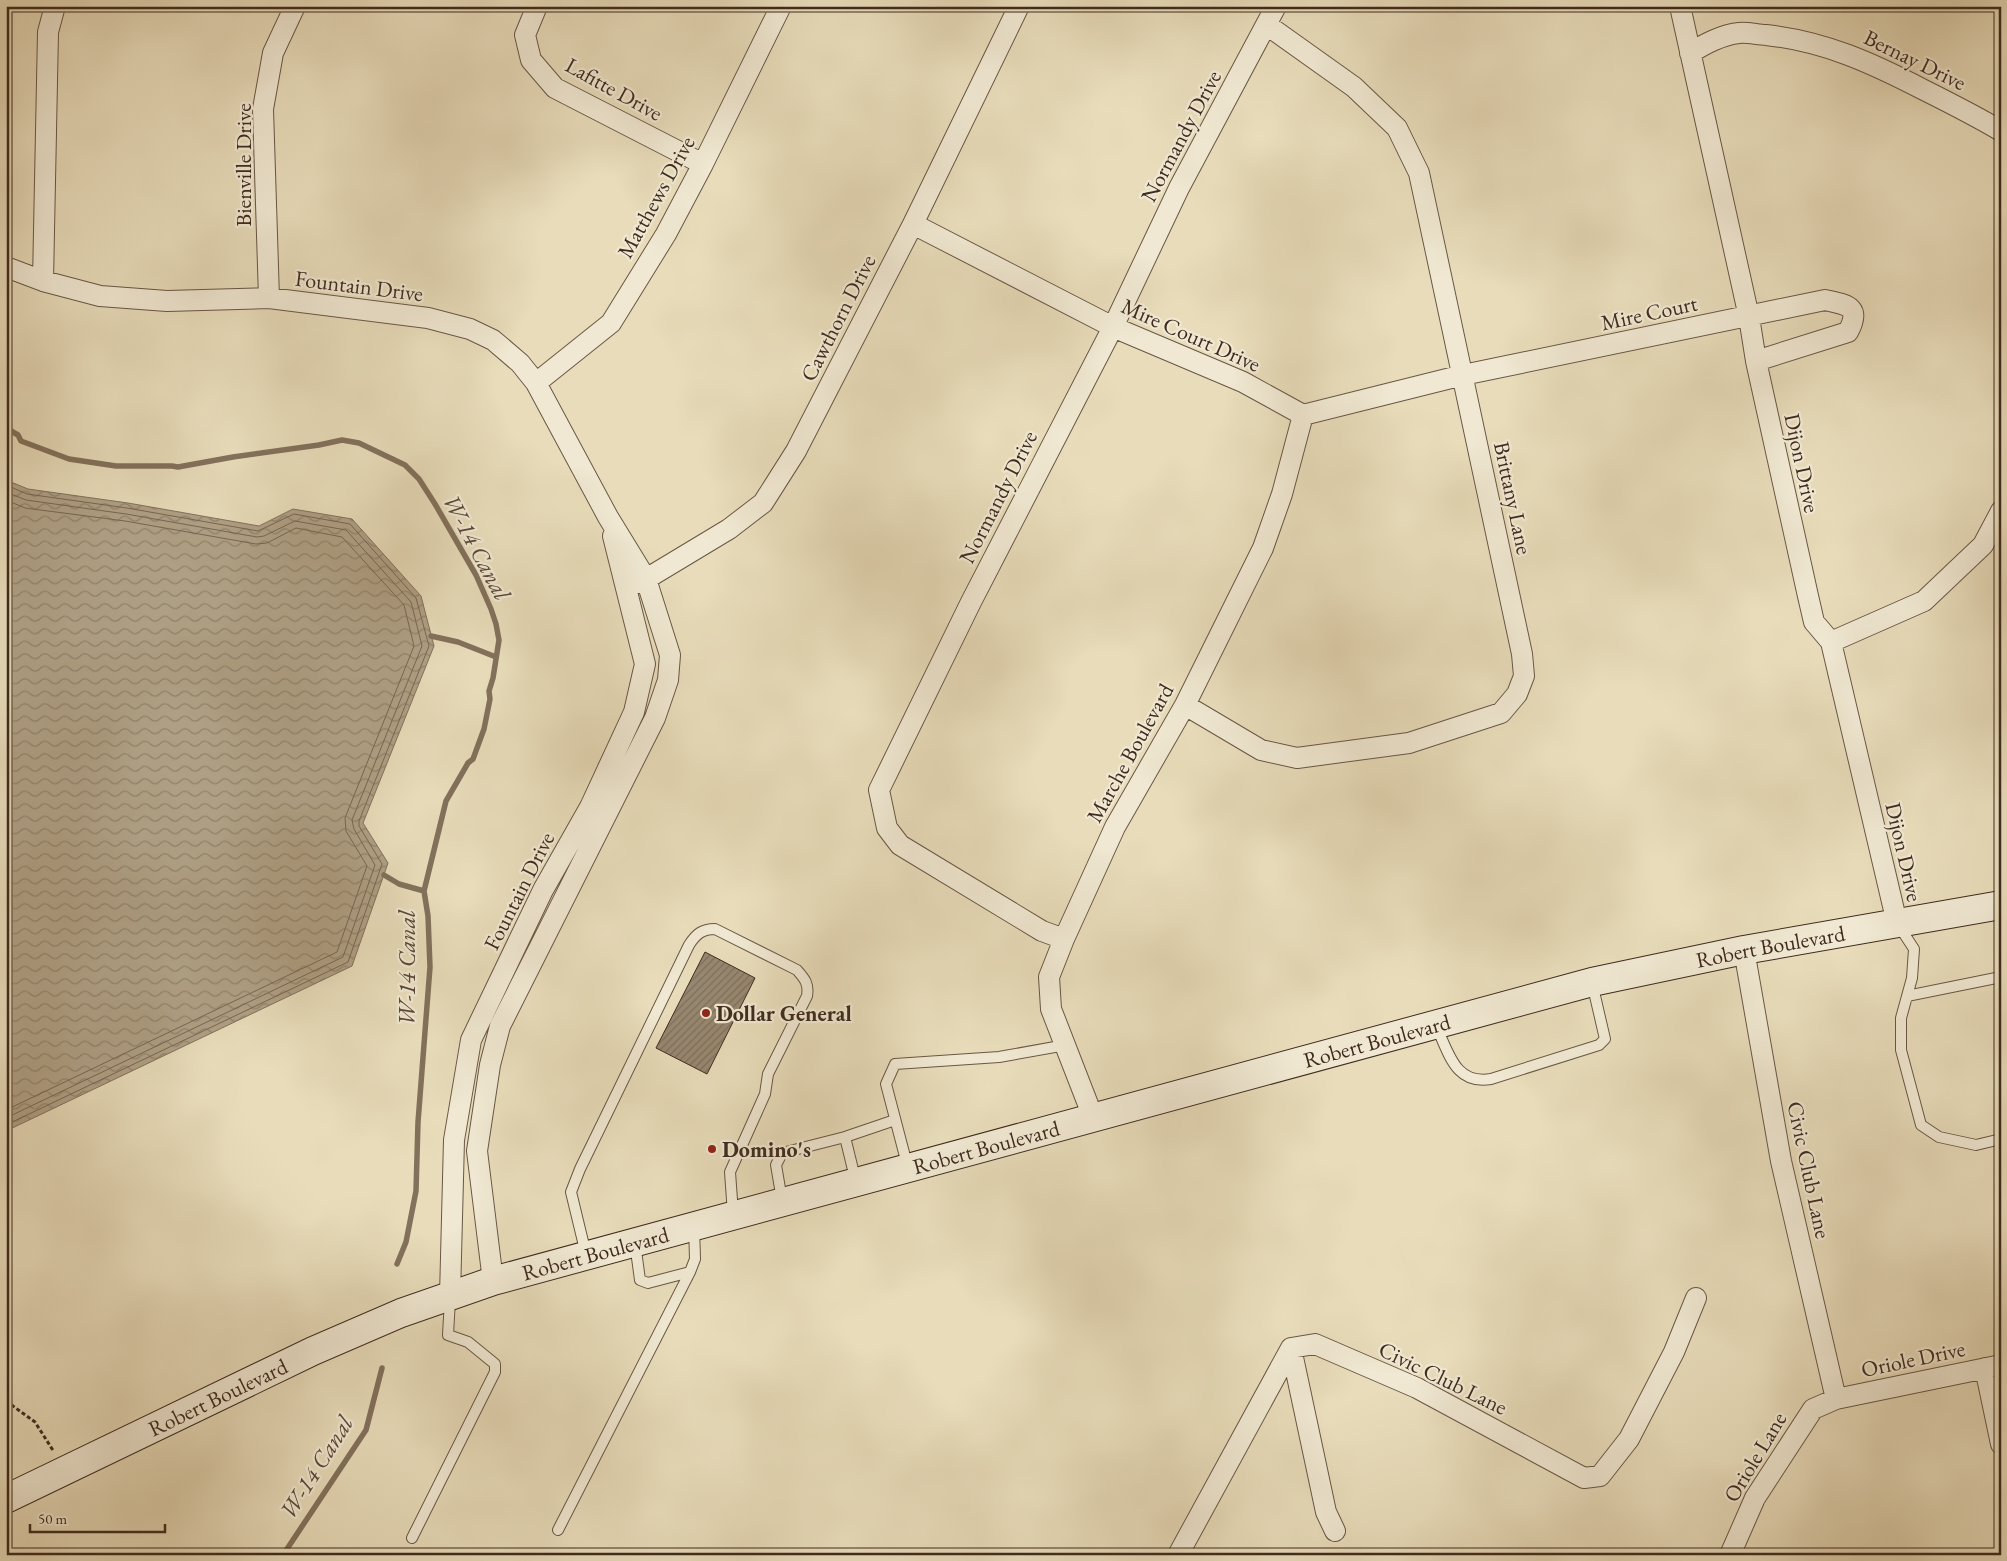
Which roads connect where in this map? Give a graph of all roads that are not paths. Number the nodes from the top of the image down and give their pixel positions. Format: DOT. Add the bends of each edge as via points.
graph roads {
  1 [pos="55,6"];
  2 [pos="295,6"];
  3 [pos="537,6"];
  4 [pos="781,6"];
  5 [pos="1019,6"];
  6 [pos="1276,6"];
  7 [pos="1680,6"];
  8 [pos="1267,25"];
  9 [pos="1690,53"];
  10 [pos="2001,131"];
  11 [pos="703,164"];
  12 [pos="913,224"];
  13 [pos="6,267"];
  14 [pos="43,282"];
  15 [pos="269,298"];
  16 [pos="1750,317"];
  17 [pos="1113,327"];
  18 [pos="1756,362"];
  19 [pos="1463,375"];
  20 [pos="536,383"];
  21 [pos="1303,415"];
  22 [pos="2001,511"];
  23 [pos="608,517"];
  24 [pos="646,578"];
  25 [pos="625,588"];
  26 [pos="1831,642"];
  27 [pos="1185,706"];
  28 [pos="610,786"];
  29 [pos="2001,905"];
  30 [pos="1896,923"];
  31 [pos="1064,939"];
  32 [pos="1744,950"];
  33 [pos="2001,977"];
  34 [pos="1592,982"];
  35 [pos="1907,996"];
  36 [pos="1436,1024"];
  37 [pos="1066,1045"];
  38 [pos="1093,1117"];
  39 [pos="895,1120"];
  40 [pos="846,1137"];
  41 [pos="2001,1139"];
  42 [pos="454,1140"];
  43 [pos="478,1143"];
  44 [pos="908,1168"];
  45 [pos="856,1182"];
  46 [pos="782,1202"];
  47 [pos="733,1215"];
  48 [pos="694,1226"];
  49 [pos="635,1242"];
  50 [pos="586,1254"];
  51 [pos="690,1272"];
  52 [pos="493,1280"];
  53 [pos="450,1296"];
  54 [pos="1696,1298"];
  55 [pos="1291,1348"];
  56 [pos="1993,1367"];
  57 [pos="1836,1399"];
  58 [pos="2001,1444"];
  59 [pos="6,1499"];
  60 [pos="558,1530"];
  61 [pos="1335,1531"];
  62 [pos="412,1538"];
  63 [pos="1178,1555"];
  64 [pos="1730,1555"];
  1 -- 14 [label="street" via="48,32"];
  2 -- 15 [label="street, Bienville Drive" via="274,53 263,109"];
  3 -- 11 [label="street, Lafitte Drive" via="524,35 531,60 555,88"];
  4 -- 11 [label="street, Matthews Drive"];
  5 -- 12 [label="street, Cawthorn Drive"];
  6 -- 8 [label="street, Normandy Drive"];
  7 -- 9 [label="street, Dijon Drive"];
  8 -- 17 [label="street, Normandy Drive" via="1179,188"];
  8 -- 19 [label="street, Brittany Lane" via="1354,87 1397,128 1419,173"];
  9 -- 10 [label="street, Bernay Drive" via="1711,40 1740,33 1812,43 1842,51 1884,70"];
  9 -- 16 [label="street, Dijon Drive"];
  11 -- 20 [label="street, Matthews Drive" via="666,234 611,323"];
  12 -- 17 [label="street, Mire Court Drive"];
  12 -- 24 [label="street, Cawthorn Drive" via="796,451 763,503 729,530"];
  13 -- 14 [label="street, Fountain Drive"];
  14 -- 15 [label="street, Fountain Drive" via="110,297 167,301"];
  15 -- 20 [label="street, Fountain Drive" via="428,318 470,329 493,340 520,362"];
  16 -- 18 [label="street, Dijon Drive"];
  16 -- 18 [label="street, Mire Court" via="1825,300 1845,304 1852,311 1854,320 1848,332"];
  16 -- 19 [label="street, Mire Court"];
  17 -- 21 [label="street, Mire Court Drive" via="1243,382"];
  17 -- 31 [label="street, Normandy Drive" via="971,602 879,790 887,828 900,845 1042,931"];
  18 -- 26 [label="street, Dijon Drive" via="1814,622"];
  19 -- 21 [label="street"];
  19 -- 27 [label="street, Brittany Lane" via="1522,654 1524,676 1517,694 1501,712 1409,743 1297,758 1261,750"];
  20 -- 23 [label="street, Fountain Drive"];
  21 -- 27 [label="street, Marche Boulevard" via="1264,548"];
  22 -- 26 [label="street" via="1983,545 1924,601"];
  23 -- 24 [label="street, Fountain Drive"];
  23 -- 25 [label="street, Fountain Drive"];
  24 -- 25 [label="street, Cawthorn Drive"];
  24 -- 28 [label="street, Fountain Drive" via="670,655 668,680 655,718"];
  25 -- 28 [label="street, Fountain Drive" via="645,664 634,712"];
  26 -- 30 [label="street, Dijon Drive"];
  27 -- 31 [label="street, Marche Boulevard" via="1114,827"];
  28 -- 42 [label="street, Fountain Drive" via="590,807 543,890 471,1040"];
  28 -- 43 [label="street, Fountain Drive" via="500,1026 490,1065"];
  29 -- 30 [label="main road, Robert Boulevard"];
  30 -- 32 [label="main road, Robert Boulevard"];
  30 -- 35 [label="lane" via="1914,949"];
  31 -- 37 [label="street, Marche Boulevard" via="1049,977 1051,1009"];
  32 -- 34 [label="main road, Robert Boulevard"];
  32 -- 57 [label="street, Civic Club Lane" via="1781,1161"];
  33 -- 35 [label="lane"];
  34 -- 36 [label="main road, Robert Boulevard"];
  34 -- 36 [label="lane" via="1605,1039 1599,1045 1491,1079 1477,1081 1456,1068"];
  35 -- 41 [label="lane" via="1901,1018 1901,1050 1921,1125 1939,1137 1976,1145"];
  36 -- 38 [label="main road, Robert Boulevard"];
  37 -- 38 [label="street, Marche Boulevard"];
  37 -- 39 [label="lane" via="999,1057 895,1064 886,1084"];
  38 -- 44 [label="main road, Robert Boulevard"];
  39 -- 40 [label="lane"];
  39 -- 44 [label="lane"];
  40 -- 45 [label="lane"];
  40 -- 46 [label="lane" via="782,1153 776,1165"];
  42 -- 43 [label="street"];
  42 -- 53 [label="street, Fountain Drive"];
  43 -- 52 [label="street, Fountain Drive"];
  44 -- 45 [label="main road, Robert Boulevard"];
  45 -- 46 [label="main road, Robert Boulevard"];
  46 -- 47 [label="main road, Robert Boulevard"];
  47 -- 48 [label="main road, Robert Boulevard"];
  47 -- 50 [label="lane" via="730,1172 764,1094 768,1074 808,990 806,980 797,970 715,929 705,929 689,945 571,1192"];
  48 -- 49 [label="main road, Robert Boulevard"];
  48 -- 51 [label="lane" via="695,1260"];
  49 -- 50 [label="main road, Robert Boulevard"];
  49 -- 51 [label="lane" via="640,1280 648,1283"];
  50 -- 52 [label="main road, Robert Boulevard"];
  51 -- 60 [label="lane"];
  52 -- 53 [label="main road, Robert Boulevard"];
  53 -- 59 [label="main road, Robert Boulevard" via="313,1351"];
  53 -- 62 [label="lane" via="448,1335 468,1342 495,1364 496,1372"];
  54 -- 55 [label="street, Civic Club Lane" via="1674,1352 1629,1439 1600,1476 1584,1478 1417,1388 1315,1344"];
  55 -- 61 [label="street" via="1326,1512"];
  55 -- 63 [label="street"];
  56 -- 57 [label="street, Oriole Drive"];
  56 -- 58 [label="street"];
  57 -- 64 [label="street, Oriole Lane" via="1813,1409 1755,1498"];
}
